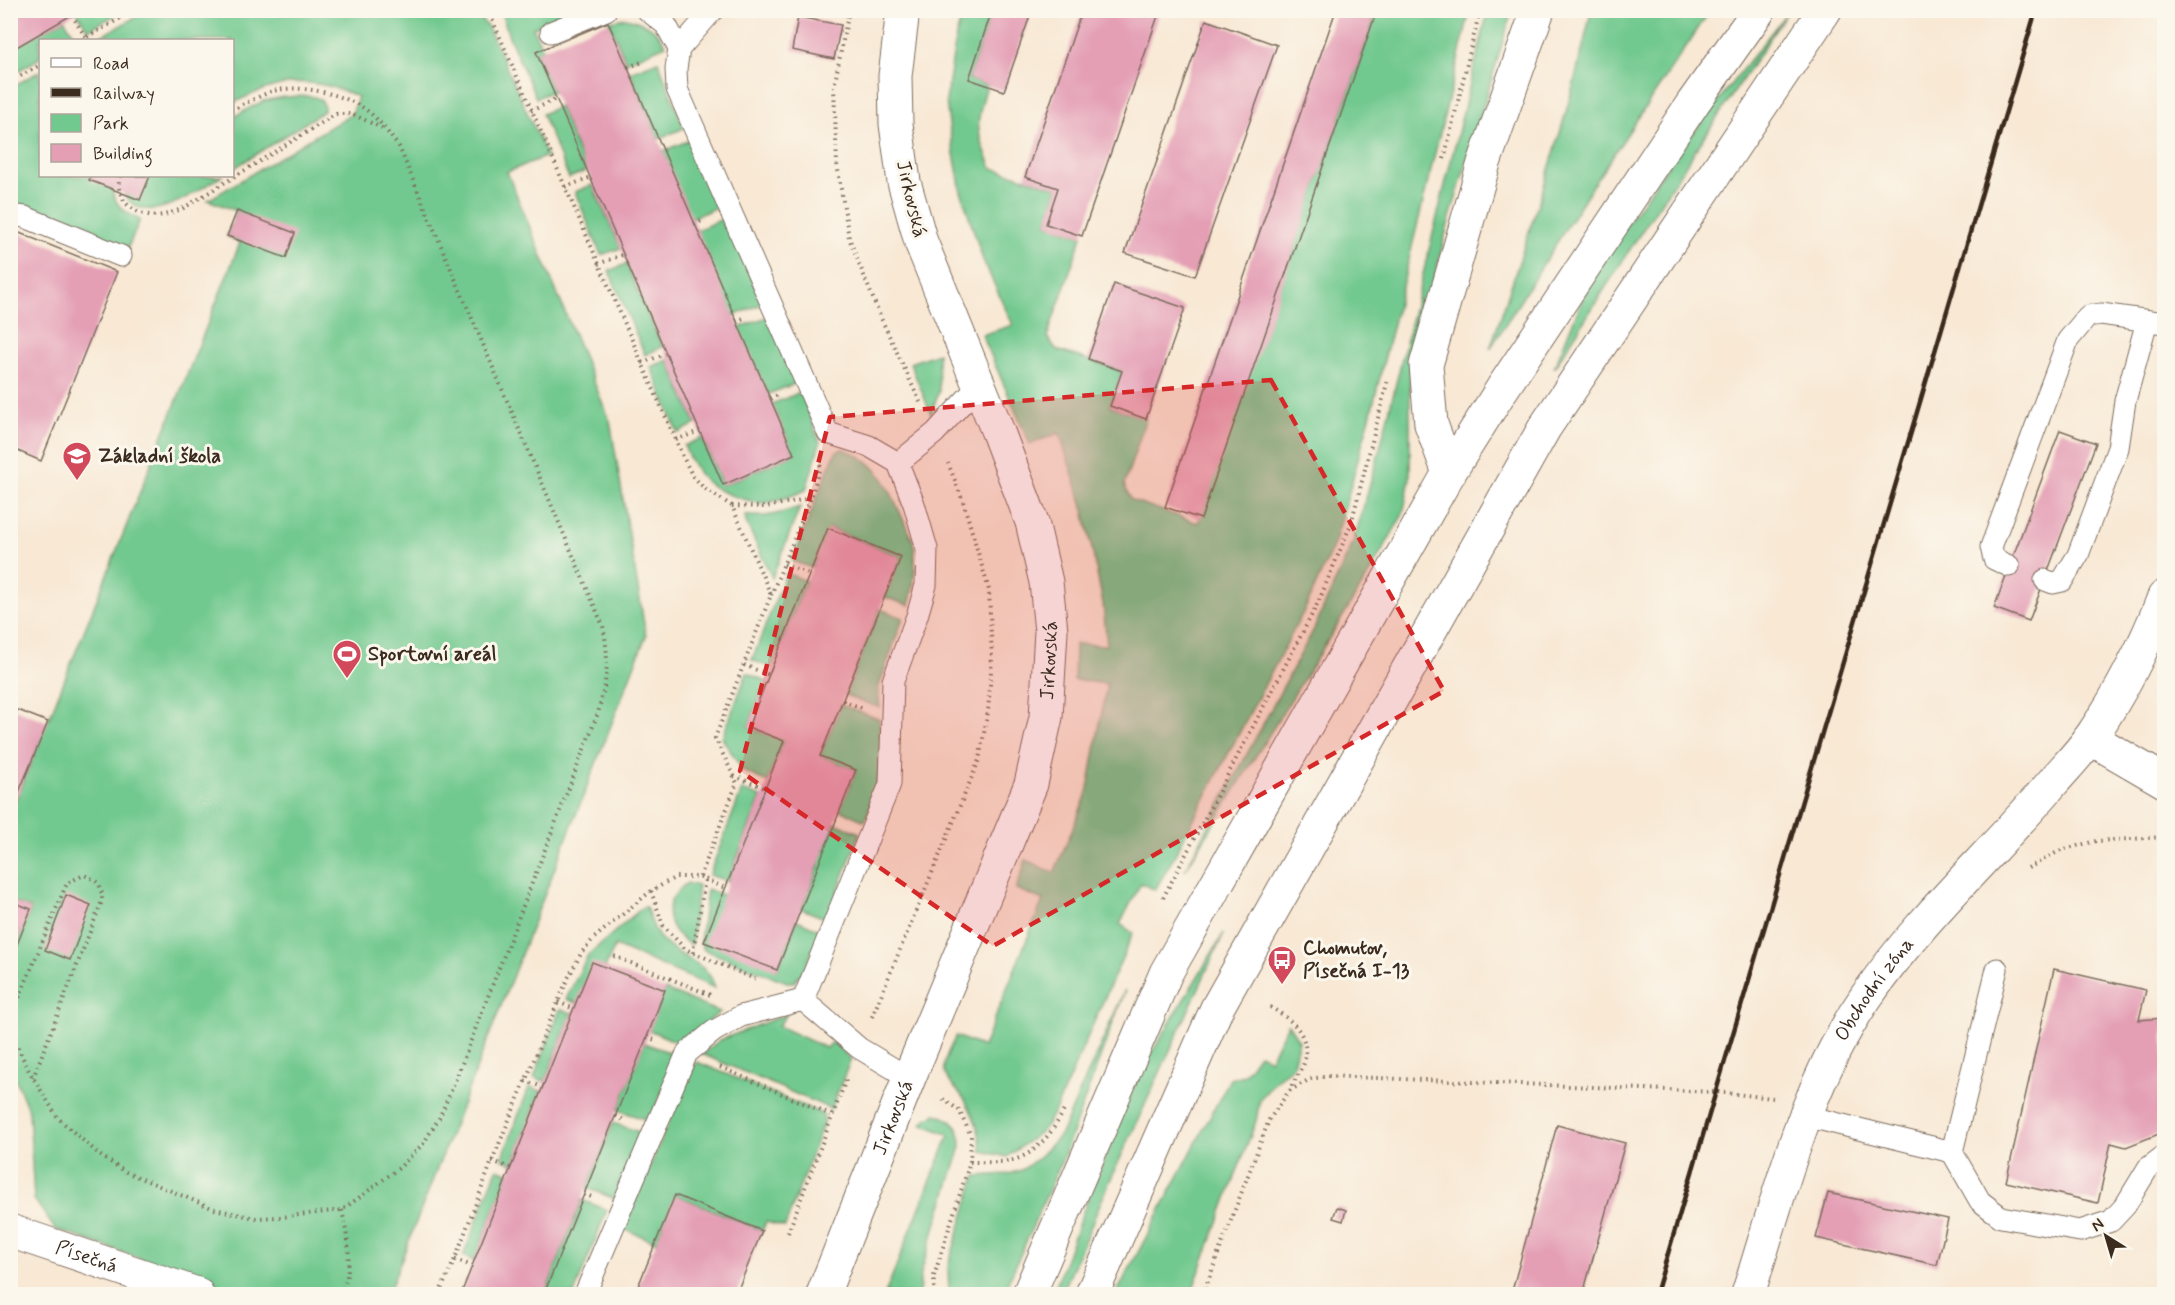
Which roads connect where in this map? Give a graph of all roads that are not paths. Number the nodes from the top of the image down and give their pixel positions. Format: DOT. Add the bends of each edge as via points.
graph roads {
  1 [pos="606,10"];
  2 [pos="647,10"];
  3 [pos="713,10"];
  4 [pos="903,10"];
  5 [pos="1538,10"];
  6 [pos="1759,10"];
  7 [pos="1825,10"];
  8 [pos="551,32"];
  9 [pos="679,49"];
  10 [pos="10,215"];
  11 [pos="121,256"];
  12 [pos="2156,322"];
  13 [pos="979,385"];
  14 [pos="898,463"];
  15 [pos="1449,473"];
  16 [pos="2009,566"];
  17 [pos="2044,580"];
  18 [pos="2164,597"];
  19 [pos="2090,738"];
  20 [pos="2164,781"];
  21 [pos="1997,969"];
  22 [pos="803,1000"];
  23 [pos="909,1078"];
  24 [pos="1806,1116"];
  25 [pos="1952,1152"];
  26 [pos="2164,1156"];
  27 [pos="10,1231"];
  28 [pos="197,1294"];
  29 [pos="585,1294"];
  30 [pos="823,1294"];
  31 [pos="1029,1294"];
  32 [pos="1092,1294"];
  33 [pos="1748,1294"];
  1 -- 8 [label="lane"];
  2 -- 9 [label="lane" via="666,25"];
  3 -- 9 [label="lane"];
  4 -- 13 [label="main road, Jirkovská" via="895,76 896,124 904,182 921,242"];
  5 -- 15 [label="main road" via="1484,163 1426,365 1431,424"];
  6 -- 15 [label="main road" via="1693,103"];
  7 -- 32 [label="main road" via="1545,427 1217,1008"];
  9 -- 14 [label="lane" via="677,88 828,433 869,446"];
  10 -- 11 [label="lane" via="25,217"];
  12 -- 16 [label="lane" via="2101,314 2088,316 2067,340 1991,547 1994,560"];
  12 -- 17 [label="lane" via="2125,401 2118,448 2078,555 2062,581"];
  13 -- 14 [label="lane" via="935,433"];
  13 -- 23 [label="main road, Jirkovská" via="1032,522 1046,582 1051,631 1046,717 1030,784"];
  14 -- 22 [label="lane" via="927,549 926,585 893,681 890,784"];
  15 -- 31 [label="main road" via="1166,973"];
  18 -- 19 [label="main road, Obchodní zóna" via="2149,636"];
  19 -- 20 [label="main road"];
  19 -- 24 [label="main road, Obchodní zóna" via="1896,955 1842,1037"];
  21 -- 25 [label="lane"];
  22 -- 23 [label="lane" via="859,1048"];
  22 -- 29 [label="lane" via="741,1016 687,1053"];
  23 -- 30 [label="main road, Jirkovská"];
  24 -- 25 [label="lane"];
  24 -- 33 [label="main road, Obchodní zóna"];
  25 -- 26 [label="lane" via="1980,1201 2001,1217 2080,1231 2111,1221 2148,1168"];
  27 -- 28 [label="main road, Písečná"];
}
